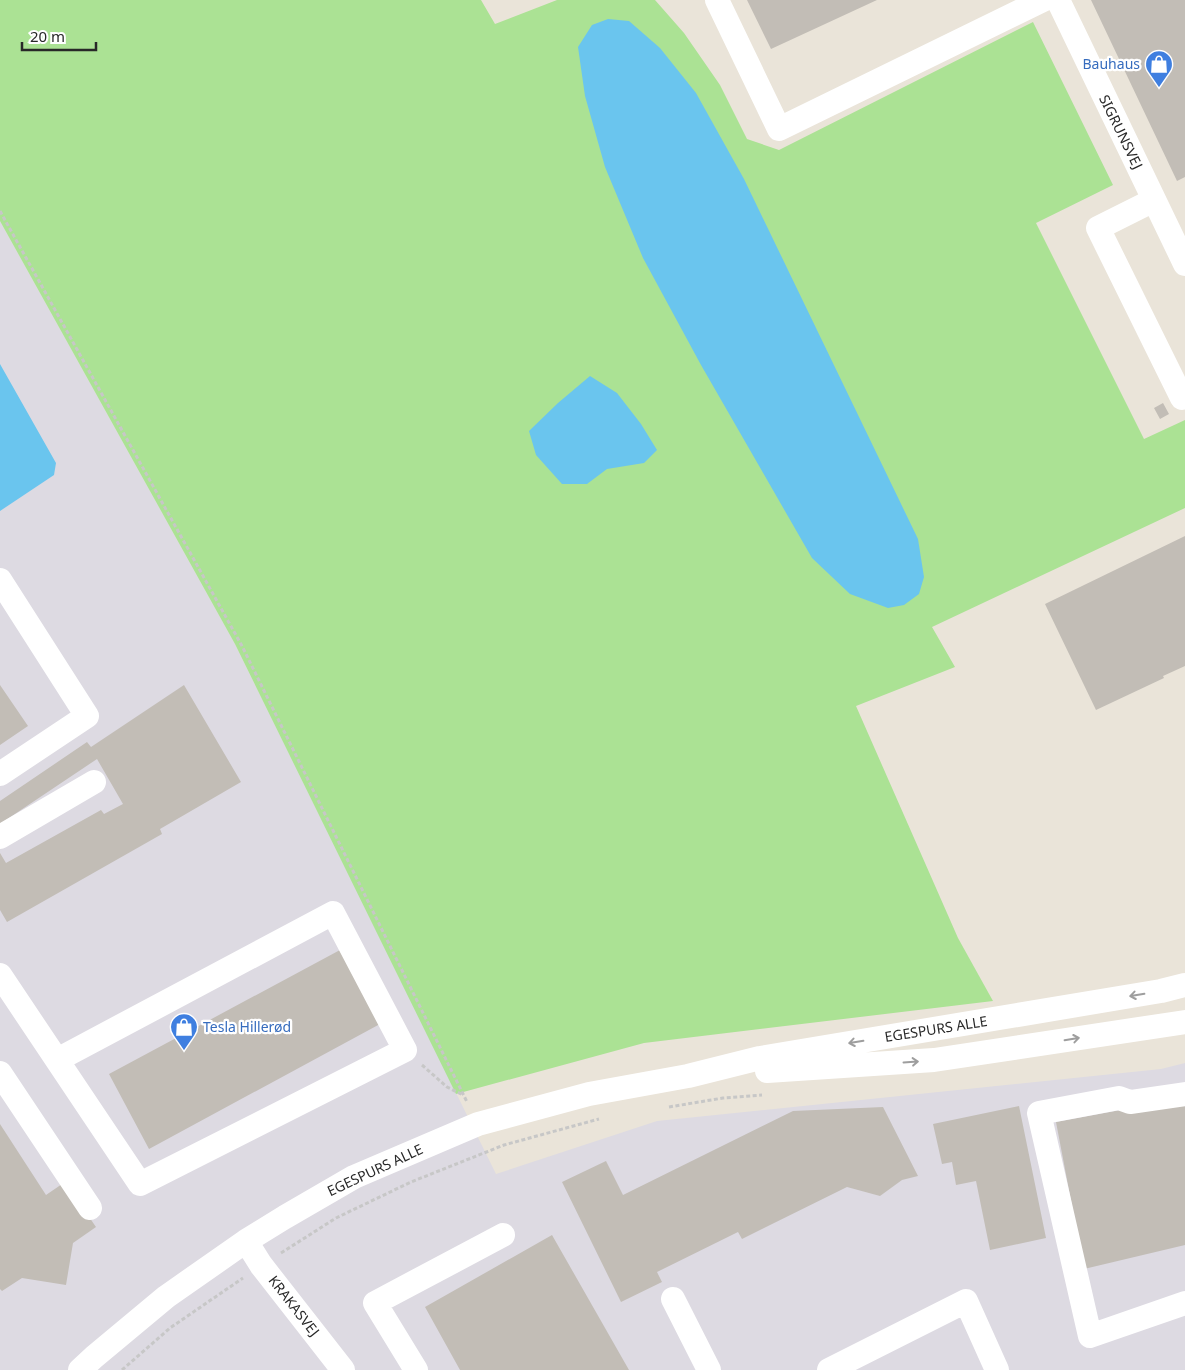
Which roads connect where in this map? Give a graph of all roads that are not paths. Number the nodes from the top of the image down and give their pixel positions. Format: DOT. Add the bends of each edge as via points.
graph roads {
  1 [pos="717,0"];
  2 [pos="1043,0"];
  3 [pos="1058,0"];
  4 [pos="1154,200"];
  5 [pos="1185,264"];
  6 [pos="1185,397"];
  7 [pos="0,580"];
  8 [pos="0,774"];
  9 [pos="94,782"];
  10 [pos="0,837"];
  11 [pos="0,975"];
  12 [pos="1185,985"];
  13 [pos="1185,1022"];
  14 [pos="57,1060"];
  15 [pos="0,1073"];
  16 [pos="688,1076"];
  17 [pos="1185,1094"];
  18 [pos="90,1208"];
  19 [pos="503,1235"];
  20 [pos="246,1241"];
  21 [pos="673,1298"];
  22 [pos="1185,1303"];
  23 [pos="80,1370"];
  24 [pos="343,1370"];
  25 [pos="416,1370"];
  26 [pos="709,1370"];
  27 [pos="829,1370"];
  28 [pos="997,1370"];
  1 -- 2 [label="street" via="779,129"];
  3 -- 4 [label="street, SIGRUNSVEJ"];
  4 -- 5 [label="street, SIGRUNSVEJ"];
  4 -- 6 [label="street" via="1098,228 1182,398"];
  7 -- 8 [label="street" via="87,716"];
  9 -- 10 [label="street"];
  11 -- 14 [label="street"];
  12 -- 16 [label="street, EGESPURS ALLE, one-way" via="760,1058"];
  16 -- 13 [label="street, EGESPURS ALLE, one-way" via="934,1060"];
  14 -- 14 [label="street" via="140,1184 405,1050 333,912"];
  15 -- 18 [label="street"];
  16 -- 20 [label="street, EGESPURS ALLE" via="589,1094 478,1124 354,1177"];
  17 -- 22 [label="street" via="1130,1102 1119,1098 1039,1114 1090,1336"];
  19 -- 25 [label="street" via="375,1303"];
  20 -- 23 [label="street, EGESPURS ALLE" via="166,1297"];
  20 -- 24 [label="street, KRAKASVEJ"];
  21 -- 26 [label="street"];
  27 -- 28 [label="street" via="966,1301"];
}
